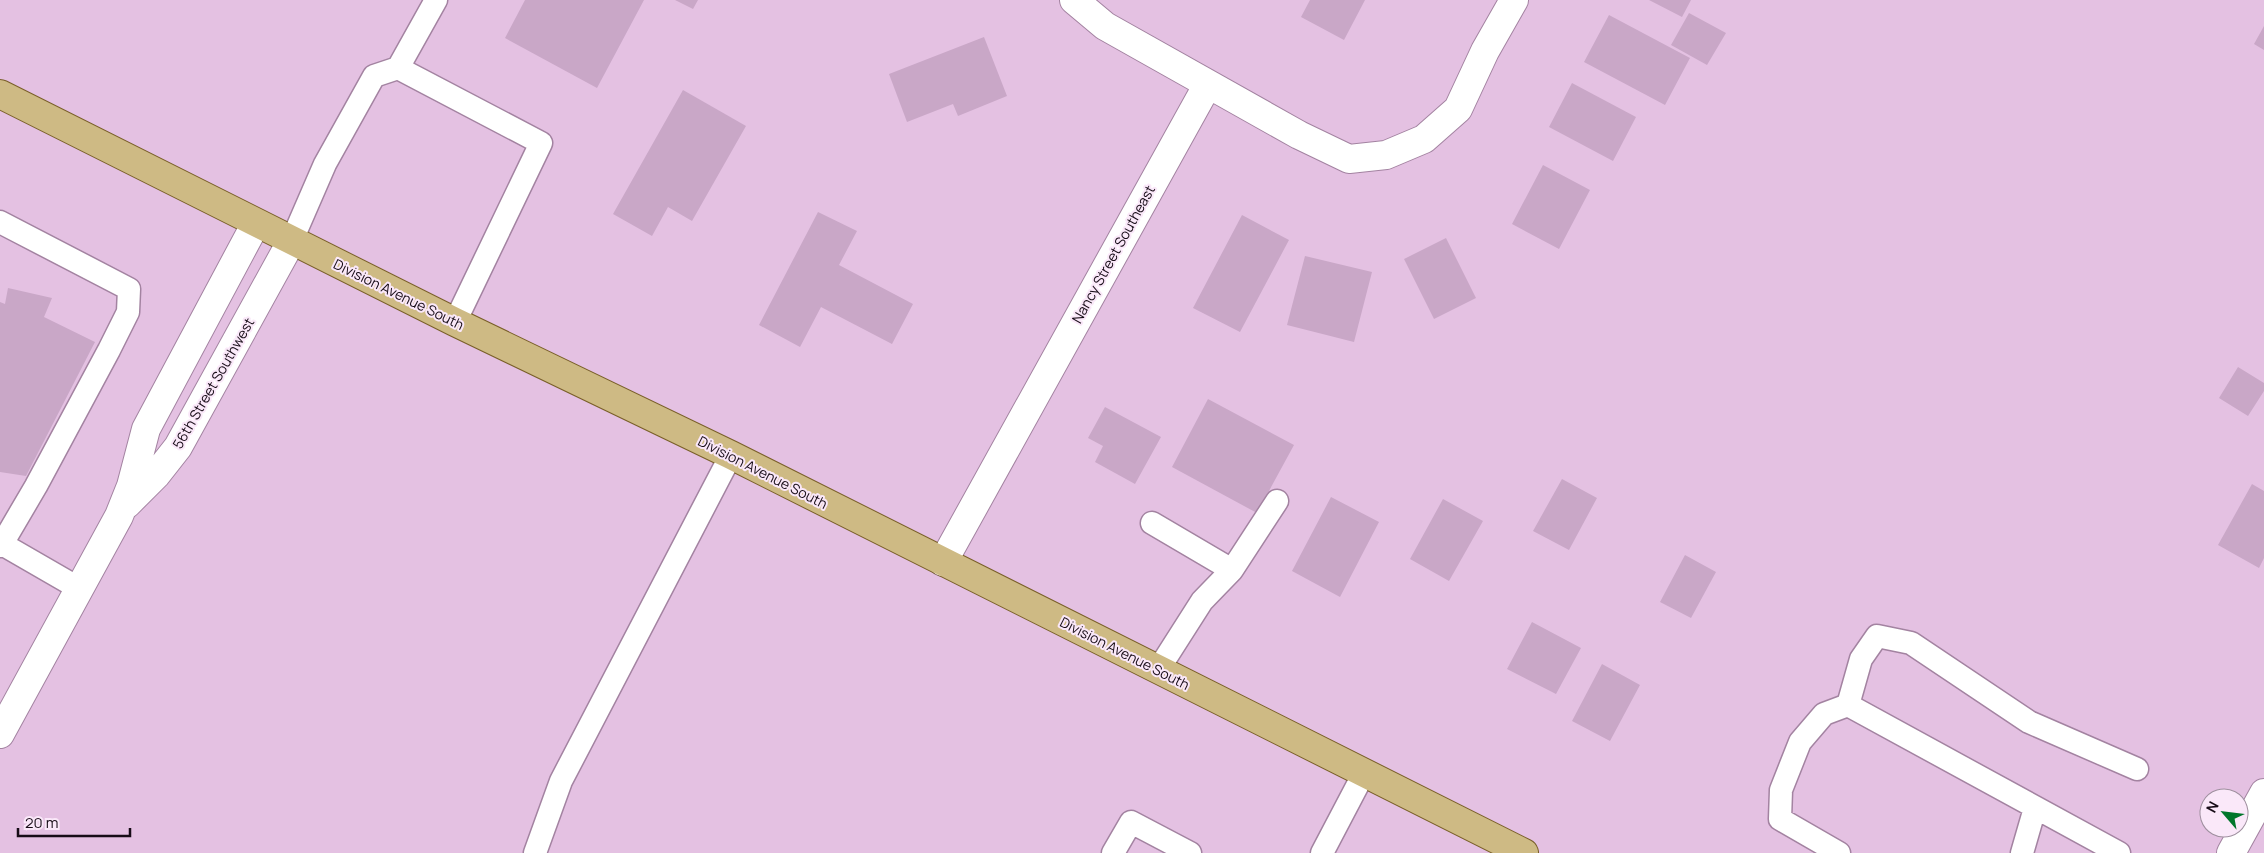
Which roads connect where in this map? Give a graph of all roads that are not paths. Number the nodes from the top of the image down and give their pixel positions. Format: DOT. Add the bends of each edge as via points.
graph roads {
  1 [pos="436,0"];
  2 [pos="1074,0"];
  3 [pos="1514,0"];
  4 [pos="398,68"];
  5 [pos="1208,84"];
  6 [pos="0,94"];
  7 [pos="0,222"];
  8 [pos="256,223"];
  9 [pos="292,240"];
  10 [pos="455,322"];
  11 [pos="731,455"];
  12 [pos="1277,501"];
  13 [pos="119,516"];
  14 [pos="1152,523"];
  15 [pos="1,545"];
  16 [pos="943,562"];
  17 [pos="1232,570"];
  18 [pos="80,589"];
  19 [pos="1158,670"];
  20 [pos="1848,705"];
  21 [pos="0,734"];
  22 [pos="2137,768"];
  23 [pos="1364,773"];
  24 [pos="2264,793"];
  25 [pos="2035,808"];
  26 [pos="1516,851"];
  27 [pos="535,853"];
  28 [pos="1114,853"];
  29 [pos="1190,853"];
  30 [pos="1322,853"];
  31 [pos="1839,853"];
  32 [pos="2022,853"];
  33 [pos="2119,853"];
  34 [pos="2231,853"];
  1 -- 4 [label="lane"];
  2 -- 5 [label="street" via="1105,26"];
  3 -- 5 [label="street" via="1458,109 1424,138 1386,155 1350,159 1298,135"];
  4 -- 9 [label="lane" via="374,76 325,164"];
  4 -- 10 [label="lane" via="541,143"];
  5 -- 16 [label="street, Nancy Street Southeast"];
  6 -- 8 [label="main road, Division Avenue South"];
  7 -- 15 [label="lane" via="129,289 128,312"];
  8 -- 9 [label="main road, Division Avenue South"];
  8 -- 13 [label="street, 56th Street Southwest" via="146,428 131,486"];
  9 -- 10 [label="main road, Division Avenue South"];
  9 -- 13 [label="street, 56th Street Southwest" via="178,447"];
  10 -- 11 [label="main road, Division Avenue South"];
  11 -- 16 [label="main road, Division Avenue South"];
  11 -- 27 [label="lane" via="561,781"];
  12 -- 17 [label="lane"];
  13 -- 18 [label="street, 56th Street Southwest"];
  14 -- 17 [label="lane"];
  15 -- 18 [label="lane"];
  16 -- 19 [label="main road, Division Avenue South"];
  17 -- 19 [label="lane" via="1202,601"];
  18 -- 21 [label="street, 56th Street Southwest"];
  19 -- 23 [label="main road, Division Avenue South"];
  20 -- 22 [label="lane" via="1861,659 1877,636 1911,644 2029,722"];
  20 -- 25 [label="lane"];
  20 -- 31 [label="lane" via="1824,714 1800,742 1781,790 1780,819"];
  23 -- 26 [label="main road, Division Avenue South"];
  23 -- 30 [label="lane"];
  24 -- 34 [label="street"];
  25 -- 32 [label="lane"];
  25 -- 33 [label="lane"];
  28 -- 29 [label="lane" via="1131,822"];
}
